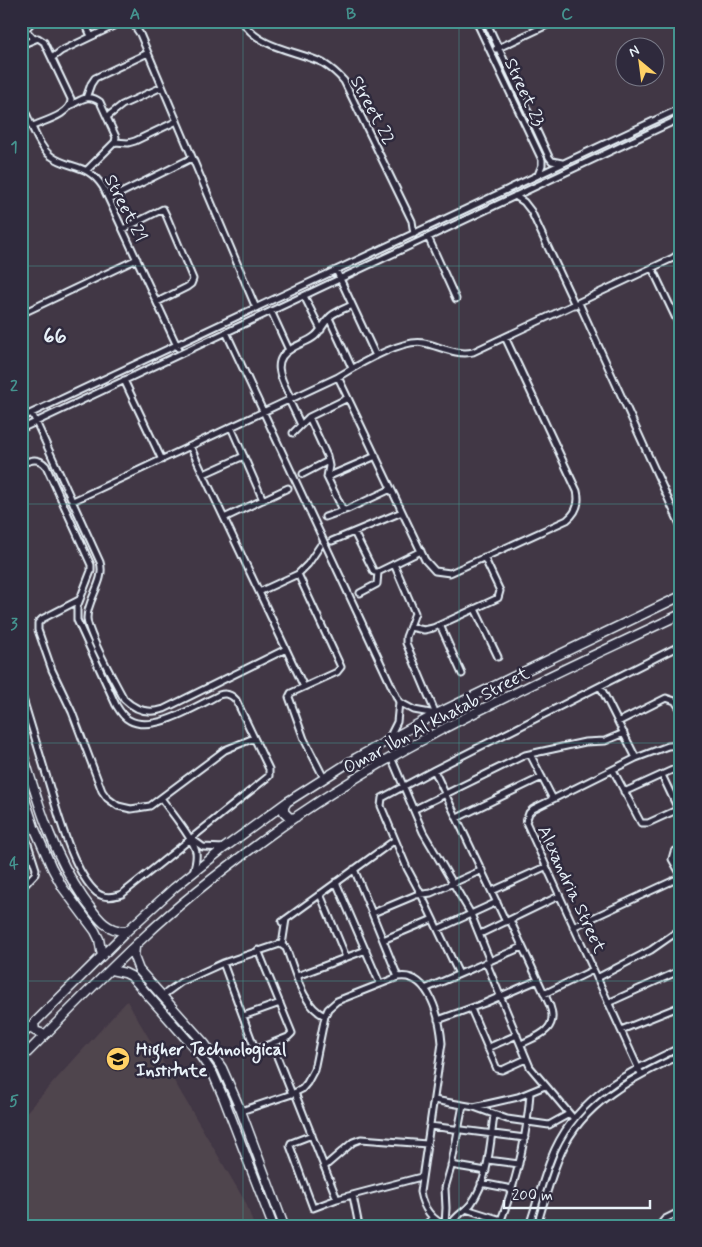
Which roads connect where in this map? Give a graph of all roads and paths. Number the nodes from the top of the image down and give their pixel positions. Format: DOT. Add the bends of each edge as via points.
graph roads {
  1 [pos="32,21"];
  2 [pos="84,21"];
  3 [pos="124,21"];
  4 [pos="131,21"];
  5 [pos="242,21"];
  6 [pos="476,21"];
  7 [pos="486,21"];
  8 [pos="556,21"];
  9 [pos="23,28"];
  10 [pos="92,36"];
  11 [pos="34,38"];
  12 [pos="21,45"];
  13 [pos="498,48"];
  14 [pos="491,52"];
  15 [pos="148,53"];
  16 [pos="52,58"];
  17 [pos="162,87"];
  18 [pos="86,98"];
  19 [pos="21,102"];
  20 [pos="70,105"];
  21 [pos="681,108"];
  22 [pos="107,117"];
  23 [pos="681,118"];
  24 [pos="177,122"];
  25 [pos="33,126"];
  26 [pos="115,142"];
  27 [pos="192,158"];
  28 [pos="562,163"];
  29 [pos="87,170"];
  30 [pos="538,174"];
  31 [pos="515,196"];
  32 [pos="109,199"];
  33 [pos="451,216"];
  34 [pos="455,224"];
  35 [pos="123,229"];
  36 [pos="414,234"];
  37 [pos="428,237"];
  38 [pos="681,252"];
  39 [pos="137,259"];
  40 [pos="652,268"];
  41 [pos="336,270"];
  42 [pos="340,279"];
  43 [pos="304,296"];
  44 [pos="456,299"];
  45 [pos="157,302"];
  46 [pos="577,304"];
  47 [pos="352,305"];
  48 [pos="256,308"];
  49 [pos="271,311"];
  50 [pos="21,314"];
  51 [pos="329,318"];
  52 [pos="681,329"];
  53 [pos="321,330"];
  54 [pos="226,332"];
  55 [pos="505,337"];
  56 [pos="177,345"];
  57 [pos="289,350"];
  58 [pos="181,353"];
  59 [pos="376,356"];
  60 [pos="352,368"];
  61 [pos="338,377"];
  62 [pos="124,380"];
  63 [pos="348,398"];
  64 [pos="290,400"];
  65 [pos="263,412"];
  66 [pos="32,413"];
  67 [pos="309,417"];
  68 [pos="21,418"];
  69 [pos="36,422"];
  70 [pos="301,425"];
  71 [pos="231,427"];
  72 [pos="21,429"];
  73 [pos="293,433"];
  74 [pos="190,446"];
  75 [pos="244,456"];
  76 [pos="376,456"];
  77 [pos="162,460"];
  78 [pos="328,461"];
  79 [pos="21,464"];
  80 [pos="204,474"];
  81 [pos="303,474"];
  82 [pos="327,477"];
  83 [pos="288,488"];
  84 [pos="391,489"];
  85 [pos="263,500"];
  86 [pos="73,501"];
  87 [pos="343,510"];
  88 [pos="402,512"];
  89 [pos="325,517"];
  90 [pos="224,518"];
  91 [pos="681,527"];
  92 [pos="354,532"];
  93 [pos="332,541"];
  94 [pos="320,546"];
  95 [pos="421,551"];
  96 [pos="484,557"];
  97 [pos="394,564"];
  98 [pos="378,572"];
  99 [pos="298,574"];
  100 [pos="259,592"];
  101 [pos="360,593"];
  102 [pos="681,596"];
  103 [pos="78,600"];
  104 [pos="475,609"];
  105 [pos="681,614"];
  106 [pos="440,625"];
  107 [pos="410,627"];
  108 [pos="681,645"];
  109 [pos="286,649"];
  110 [pos="498,657"];
  111 [pos="526,670"];
  112 [pos="462,674"];
  113 [pos="513,676"];
  114 [pos="532,684"];
  115 [pos="600,686"];
  116 [pos="304,687"];
  117 [pos="518,691"];
  118 [pos="21,692"];
  119 [pos="400,702"];
  120 [pos="681,710"];
  121 [pos="436,714"];
  122 [pos="618,722"];
  123 [pos="624,733"];
  124 [pos="254,738"];
  125 [pos="388,740"];
  126 [pos="681,745"];
  127 [pos="21,747"];
  128 [pos="530,754"];
  129 [pos="391,757"];
  130 [pos="636,758"];
  131 [pos="681,766"];
  132 [pos="434,770"];
  133 [pos="613,770"];
  134 [pos="662,775"];
  135 [pos="542,777"];
  136 [pos="324,778"];
  137 [pos="21,786"];
  138 [pos="404,786"];
  139 [pos="624,792"];
  140 [pos="445,794"];
  141 [pos="161,798"];
  142 [pos="553,800"];
  143 [pos="287,802"];
  144 [pos="414,809"];
  145 [pos="679,809"];
  146 [pos="296,817"];
  147 [pos="457,818"];
  148 [pos="21,822"];
  149 [pos="259,822"];
  150 [pos="270,835"];
  151 [pos="189,838"];
  152 [pos="395,840"];
  153 [pos="224,848"];
  154 [pos="681,848"];
  155 [pos="546,867"];
  156 [pos="354,870"];
  157 [pos="482,870"];
  158 [pos="193,873"];
  159 [pos="681,876"];
  160 [pos="336,882"];
  161 [pos="454,882"];
  162 [pos="21,889"];
  163 [pos="492,891"];
  164 [pos="320,894"];
  165 [pos="421,894"];
  166 [pos="559,896"];
  167 [pos="497,902"];
  168 [pos="373,913"];
  169 [pos="471,914"];
  170 [pos="433,919"];
  171 [pos="508,921"];
  172 [pos="573,926"];
  173 [pos="438,929"];
  174 [pos="681,929"];
  175 [pos="127,931"];
  176 [pos="480,934"];
  177 [pos="384,940"];
  178 [pos="282,945"];
  179 [pos="135,946"];
  180 [pos="522,946"];
  181 [pos="258,950"];
  182 [pos="366,950"];
  183 [pos="102,956"];
  184 [pos="346,957"];
  185 [pos="488,962"];
  186 [pos="222,963"];
  187 [pos="111,970"];
  188 [pos="593,970"];
  189 [pos="681,970"];
  190 [pos="459,974"];
  191 [pos="297,976"];
  192 [pos="398,977"];
  193 [pos="597,978"];
  194 [pos="538,980"];
  195 [pos="380,984"];
  196 [pos="425,989"];
  197 [pos="544,994"];
  198 [pos="162,996"];
  199 [pos="500,997"];
  200 [pos="280,1002"];
  201 [pos="155,1003"];
  202 [pos="608,1003"];
  203 [pos="681,1006"];
  204 [pos="471,1009"];
  205 [pos="243,1016"];
  206 [pos="324,1016"];
  207 [pos="438,1020"];
  208 [pos="34,1023"];
  209 [pos="621,1030"];
  210 [pos="48,1032"];
  211 [pos="517,1035"];
  212 [pos="21,1036"];
  213 [pos="272,1044"];
  214 [pos="521,1044"];
  215 [pos="681,1047"];
  216 [pos="21,1048"];
  217 [pos="487,1048"];
  218 [pos="681,1055"];
  219 [pos="22,1058"];
  220 [pos="526,1059"];
  221 [pos="638,1068"];
  222 [pos="641,1074"];
  223 [pos="545,1086"];
  224 [pos="530,1093"];
  225 [pos="294,1094"];
  226 [pos="434,1100"];
  227 [pos="463,1105"];
  228 [pos="474,1108"];
  229 [pos="241,1111"];
  230 [pos="568,1114"];
  231 [pos="494,1115"];
  232 [pos="574,1119"];
  233 [pos="528,1122"];
  234 [pos="430,1126"];
  235 [pos="458,1129"];
  236 [pos="492,1134"];
  237 [pos="312,1136"];
  238 [pos="526,1138"];
  239 [pos="427,1144"];
  240 [pos="488,1160"];
  241 [pos="550,1163"];
  242 [pos="519,1164"];
  243 [pos="452,1165"];
  244 [pos="556,1165"];
  245 [pos="324,1167"];
  246 [pos="486,1172"];
  247 [pos="421,1177"];
  248 [pos="481,1183"];
  249 [pos="512,1189"];
  250 [pos="353,1196"];
  251 [pos="337,1199"];
  252 [pos="466,1209"];
  253 [pos="681,1211"];
  254 [pos="280,1214"];
  255 [pos="270,1217"];
  256 [pos="433,1217"];
  257 [pos="665,1219"];
  258 [pos="447,1225"];
  259 [pos="273,1226"];
  260 [pos="284,1226"];
  261 [pos="359,1226"];
  262 [pos="425,1226"];
  263 [pos="529,1226"];
  264 [pos="537,1226"];
  265 [pos="659,1226"];
  266 [pos="668,1226"];
  1 -- 9 [label="street"];
  2 -- 10 [label="street"];
  3 -- 10 [label="street"];
  4 -- 15 [label="street"];
  5 -- 36 [label="street, Street 22" via="258,38 325,64 344,81 412,221"];
  6 -- 14 [label="street, Street 23"];
  7 -- 13 [label="street, Street 23"];
  8 -- 13 [label="street"];
  9 -- 11 [label="street"];
  10 -- 16 [label="street" via="61,50"];
  11 -- 12 [label="street"];
  11 -- 16 [label="street" via="42,39"];
  13 -- 14 [label="street"];
  13 -- 28 [label="street, Street 23" via="549,157"];
  14 -- 30 [label="street, Street 23" via="542,160"];
  15 -- 17 [label="street"];
  15 -- 18 [label="street" via="95,78"];
  16 -- 20 [label="street" via="71,98"];
  17 -- 22 [label="street" via="122,105"];
  17 -- 24 [label="street"];
  18 -- 20 [label="street"];
  18 -- 22 [label="street" via="100,102"];
  19 -- 25 [label="street, Street 21"];
  20 -- 25 [label="street"];
  21 -- 28 [label="street"];
  22 -- 26 [label="street"];
  23 -- 31 [label="street"];
  24 -- 26 [label="street" via="135,141"];
  24 -- 27 [label="street"];
  25 -- 29 [label="street, Street 21" via="52,157"];
  26 -- 29 [label="street"];
  27 -- 32 [label="street"];
  27 -- 48 [label="street"];
  28 -- 30 [label="street"];
  29 -- 32 [label="street, Street 21" via="99,180"];
  30 -- 33 [label="street"];
  31 -- 34 [label="street"];
  31 -- 46 [label="street" via="531,211"];
  32 -- 35 [label="street, Street 21"];
  33 -- 34 [label="street"];
  33 -- 36 [label="street"];
  34 -- 37 [label="street"];
  35 -- 39 [label="street, Street 21"];
  35 -- 45 [label="street" via="163,209 166,215 193,279 187,287"];
  36 -- 41 [label="street"];
  37 -- 42 [label="street"];
  37 -- 44 [label="street"];
  38 -- 40 [label="street"];
  39 -- 45 [label="street, Street 21"];
  39 -- 50 [label="street"];
  40 -- 46 [label="street"];
  40 -- 52 [label="street"];
  41 -- 42 [label="street"];
  41 -- 48 [label="street"];
  42 -- 43 [label="street"];
  42 -- 47 [label="street"];
  43 -- 49 [label="street"];
  43 -- 53 [label="street"];
  45 -- 56 [label="street, Street 21"];
  46 -- 55 [label="street"];
  46 -- 91 [label="street"];
  47 -- 51 [label="street"];
  47 -- 59 [label="street"];
  48 -- 56 [label="street"];
  49 -- 54 [label="street"];
  49 -- 57 [label="street"];
  51 -- 53 [label="street"];
  51 -- 60 [label="street"];
  53 -- 57 [label="street" via="314,338"];
  54 -- 58 [label="street"];
  54 -- 65 [label="street"];
  55 -- 59 [label="street" via="468,353 415,342"];
  55 -- 96 [label="street" via="577,491 578,504 568,520"];
  56 -- 58 [label="street, Street 21"];
  56 -- 66 [label="street"];
  57 -- 64 [label="street" via="281,357 278,372"];
  58 -- 62 [label="street"];
  59 -- 60 [label="street"];
  60 -- 61 [label="street"];
  61 -- 63 [label="street"];
  61 -- 64 [label="street"];
  62 -- 69 [label="street"];
  62 -- 77 [label="street"];
  63 -- 67 [label="street"];
  63 -- 76 [label="street"];
  64 -- 65 [label="street"];
  64 -- 70 [label="street"];
  65 -- 71 [label="street"];
  65 -- 119 [label="street"];
  66 -- 68 [label="street"];
  66 -- 69 [label="street"];
  67 -- 70 [label="street"];
  67 -- 78 [label="street"];
  69 -- 72 [label="street"];
  69 -- 86 [label="street"];
  70 -- 73 [label="street"];
  71 -- 74 [label="street"];
  71 -- 75 [label="street"];
  74 -- 77 [label="street"];
  74 -- 80 [label="street"];
  75 -- 80 [label="street"];
  75 -- 85 [label="street"];
  76 -- 82 [label="street"];
  76 -- 84 [label="street"];
  77 -- 86 [label="street"];
  78 -- 81 [label="street"];
  78 -- 82 [label="street"];
  79 -- 103 [label="street" via="35,460 46,466 91,565"];
  80 -- 90 [label="street"];
  82 -- 87 [label="street"];
  83 -- 85 [label="street"];
  84 -- 87 [label="street"];
  84 -- 88 [label="street"];
  85 -- 90 [label="street"];
  86 -- 109 [label="street" via="101,566 88,612 88,626 128,703 146,711 164,709"];
  87 -- 89 [label="street"];
  88 -- 92 [label="street"];
  88 -- 95 [label="street"];
  90 -- 100 [label="street"];
  92 -- 93 [label="street"];
  92 -- 98 [label="street" via="372,571"];
  94 -- 99 [label="street"];
  95 -- 96 [label="street" via="431,568 445,573"];
  95 -- 97 [label="street"];
  96 -- 104 [label="street" via="501,594"];
  97 -- 98 [label="street"];
  97 -- 107 [label="street" via="415,611"];
  98 -- 101 [label="street" via="377,584"];
  99 -- 100 [label="street"];
  99 -- 116 [label="street" via="341,666 337,672"];
  100 -- 109 [label="street"];
  102 -- 111 [label="street, Omar Ibn Al Khatab Street"];
  103 -- 124 [label="street" via="77,620 116,705 126,718 135,722 158,723 225,694 236,700"];
  103 -- 141 [label="street" via="42,619 38,626 52,670 102,790 112,802 130,810 150,806"];
  104 -- 106 [label="street"];
  104 -- 110 [label="street"];
  105 -- 114 [label="street, Omar Ibn Al Khatab Street"];
  106 -- 107 [label="street" via="427,630"];
  106 -- 112 [label="street"];
  107 -- 121 [label="street" via="406,643"];
  108 -- 115 [label="street"];
  109 -- 116 [label="street"];
  111 -- 113 [label="street, Omar Ibn Al Khatab Street"];
  111 -- 114 [label="street"];
  113 -- 117 [label="street" via="518,683"];
  113 -- 121 [label="street, Omar Ibn Al Khatab Street"];
  114 -- 117 [label="street, Omar Ibn Al Khatab Street"];
  115 -- 122 [label="street"];
  115 -- 132 [label="street"];
  116 -- 136 [label="street" via="291,693 289,699 304,740"];
  117 -- 129 [label="street, Omar Ibn Al Khatab Street"];
  118 -- 151 [label="street" via="66,838 95,892 105,897 122,894"];
  119 -- 121 [label="street" via="414,710"];
  119 -- 125 [label="street" via="397,722"];
  120 -- 122 [label="street" via="675,701 666,698"];
  121 -- 125 [label="street, Omar Ibn Al Khatab Street"];
  122 -- 123 [label="street"];
  123 -- 128 [label="street" via="604,741"];
  123 -- 130 [label="street"];
  124 -- 141 [label="street" via="225,750"];
  124 -- 151 [label="street" via="269,771 268,779"];
  125 -- 136 [label="street, Omar Ibn Al Khatab Street"];
  126 -- 130 [label="street, Alexandria Street" via="668,746"];
  127 -- 175 [label="street" via="42,818 66,870 102,923 113,930"];
  128 -- 135 [label="street"];
  128 -- 140 [label="street"];
  129 -- 138 [label="street"];
  129 -- 146 [label="street, Omar Ibn Al Khatab Street"];
  130 -- 133 [label="street, Alexandria Street"];
  131 -- 134 [label="street"];
  132 -- 138 [label="street"];
  132 -- 140 [label="street"];
  133 -- 139 [label="street"];
  133 -- 142 [label="street, Alexandria Street"];
  134 -- 139 [label="street"];
  134 -- 145 [label="street"];
  135 -- 142 [label="street"];
  135 -- 147 [label="street"];
  136 -- 143 [label="street, Omar Ibn Al Khatab Street"];
  137 -- 183 [label="street" via="42,848 63,888 95,931"];
  138 -- 144 [label="street"];
  138 -- 152 [label="street" via="381,802"];
  139 -- 145 [label="street" via="641,823"];
  140 -- 144 [label="street"];
  140 -- 147 [label="street"];
  141 -- 151 [label="street"];
  142 -- 155 [label="street, Alexandria Street" via="533,809 526,822"];
  143 -- 146 [label="street" via="284,807 286,815"];
  143 -- 149 [label="street, Omar Ibn Al Khatab Street"];
  144 -- 161 [label="street" via="429,842"];
  146 -- 150 [label="street, Omar Ibn Al Khatab Street"];
  147 -- 157 [label="street"];
  148 -- 162 [label="street" via="36,869"];
  149 -- 150 [label="street" via="270,822 274,829"];
  149 -- 153 [label="street, Omar Ibn Al Khatab Street"];
  150 -- 179 [label="street, Omar Ibn Al Khatab Street" via="204,886"];
  151 -- 153 [label="street" via="203,847"];
  151 -- 158 [label="street" via="196,854"];
  152 -- 156 [label="street"];
  152 -- 165 [label="street"];
  153 -- 158 [label="street, Omar Ibn Al Khatab Street"];
  154 -- 159 [label="street" via="672,855"];
  155 -- 163 [label="street"];
  155 -- 166 [label="street, Alexandria Street"];
  156 -- 160 [label="street"];
  156 -- 168 [label="street"];
  157 -- 161 [label="street"];
  157 -- 163 [label="street"];
  158 -- 175 [label="street, Omar Ibn Al Khatab Street"];
  159 -- 172 [label="street"];
  160 -- 164 [label="street"];
  160 -- 182 [label="street"];
  161 -- 165 [label="street"];
  161 -- 169 [label="street"];
  163 -- 167 [label="street"];
  164 -- 178 [label="street" via="284,920"];
  164 -- 184 [label="street"];
  165 -- 168 [label="street"];
  165 -- 170 [label="street"];
  166 -- 171 [label="street"];
  166 -- 172 [label="street, Alexandria Street"];
  167 -- 169 [label="street"];
  167 -- 171 [label="street"];
  168 -- 177 [label="street"];
  169 -- 173 [label="street"];
  169 -- 176 [label="street"];
  170 -- 173 [label="street"];
  170 -- 177 [label="street"];
  171 -- 176 [label="street"];
  171 -- 180 [label="street"];
  172 -- 188 [label="street, Alexandria Street"];
  173 -- 190 [label="street"];
  174 -- 193 [label="street" via="651,950"];
  175 -- 183 [label="street, Omar Ibn Al Khatab Street"];
  176 -- 185 [label="street"];
  177 -- 192 [label="street"];
  178 -- 181 [label="street"];
  178 -- 191 [label="street"];
  179 -- 187 [label="street, Omar Ibn Al Khatab Street"];
  179 -- 198 [label="street" via="134,957 139,970"];
  180 -- 185 [label="street"];
  180 -- 194 [label="street"];
  181 -- 186 [label="street"];
  181 -- 200 [label="street"];
  182 -- 184 [label="street"];
  182 -- 195 [label="street"];
  183 -- 208 [label="street, Omar Ibn Al Khatab Street"];
  184 -- 191 [label="street"];
  185 -- 190 [label="street"];
  185 -- 199 [label="street"];
  186 -- 198 [label="street" via="181,982"];
  186 -- 205 [label="street"];
  187 -- 201 [label="street" via="131,976"];
  187 -- 210 [label="street, Omar Ibn Al Khatab Street"];
  188 -- 193 [label="street, Alexandria Street"];
  188 -- 197 [label="street"];
  189 -- 202 [label="street"];
  190 -- 196 [label="street"];
  191 -- 206 [label="street" via="308,1003"];
  192 -- 195 [label="street"];
  192 -- 196 [label="street" via="413,977"];
  193 -- 202 [label="street, Alexandria Street"];
  194 -- 197 [label="street"];
  194 -- 199 [label="street"];
  195 -- 206 [label="street" via="337,1001"];
  196 -- 207 [label="street"];
  197 -- 214 [label="street" via="552,1011 552,1022 546,1031"];
  198 -- 201 [label="street"];
  198 -- 229 [label="street" via="214,1055"];
  199 -- 204 [label="street"];
  199 -- 211 [label="street"];
  200 -- 205 [label="street"];
  200 -- 213 [label="street" via="292,1033"];
  201 -- 255 [label="street" via="198,1051 213,1074"];
  202 -- 209 [label="street, Alexandria Street"];
  203 -- 209 [label="street"];
  204 -- 207 [label="street"];
  204 -- 217 [label="street"];
  205 -- 213 [label="street" via="256,1048"];
  206 -- 225 [label="street" via="314,1070 307,1083"];
  207 -- 226 [label="street" via="442,1050"];
  208 -- 210 [label="street" via="35,1031"];
  208 -- 212 [label="street, Omar Ibn Al Khatab Street"];
  209 -- 221 [label="street, Alexandria Street"];
  210 -- 219 [label="street, Omar Ibn Al Khatab Street"];
  211 -- 214 [label="street"];
  211 -- 217 [label="street"];
  213 -- 225 [label="street"];
  214 -- 220 [label="street"];
  215 -- 221 [label="street"];
  216 -- 219 [label="street"];
  217 -- 220 [label="street" via="499,1070"];
  218 -- 222 [label="street"];
  220 -- 223 [label="street"];
  221 -- 222 [label="street, Alexandria Street"];
  221 -- 232 [label="street" via="602,1090"];
  222 -- 244 [label="street" via="617,1088 585,1116 568,1138"];
  223 -- 224 [label="street"];
  223 -- 230 [label="street"];
  224 -- 228 [label="street"];
  224 -- 233 [label="street"];
  225 -- 229 [label="street"];
  225 -- 237 [label="street"];
  226 -- 227 [label="street"];
  226 -- 234 [label="street"];
  227 -- 228 [label="street"];
  227 -- 235 [label="street"];
  228 -- 231 [label="street"];
  229 -- 254 [label="street"];
  230 -- 232 [label="street"];
  230 -- 233 [label="street" via="549,1125"];
  231 -- 233 [label="street"];
  231 -- 236 [label="street"];
  232 -- 241 [label="street"];
  233 -- 238 [label="street"];
  234 -- 235 [label="street"];
  234 -- 239 [label="street"];
  235 -- 236 [label="street"];
  235 -- 243 [label="street"];
  236 -- 238 [label="street"];
  236 -- 240 [label="street"];
  237 -- 245 [label="street"];
  237 -- 251 [label="street" via="290,1146 302,1181 313,1208"];
  238 -- 242 [label="street"];
  239 -- 245 [label="street" via="362,1139 353,1142"];
  239 -- 247 [label="street"];
  240 -- 242 [label="street"];
  240 -- 246 [label="street"];
  241 -- 244 [label="street"];
  241 -- 263 [label="street"];
  242 -- 249 [label="street"];
  243 -- 246 [label="street"];
  243 -- 258 [label="street" via="445,1188"];
  244 -- 264 [label="street"];
  245 -- 251 [label="street"];
  246 -- 248 [label="street"];
  247 -- 250 [label="street"];
  247 -- 256 [label="street" via="422,1199"];
  248 -- 249 [label="street"];
  248 -- 252 [label="street"];
  249 -- 252 [label="street" via="501,1220"];
  250 -- 251 [label="street"];
  250 -- 261 [label="street"];
  252 -- 258 [label="street"];
  253 -- 257 [label="street"];
  254 -- 255 [label="street"];
  254 -- 260 [label="street"];
  255 -- 259 [label="street"];
  256 -- 258 [label="street"];
  256 -- 262 [label="street"];
  257 -- 265 [label="street"];
  257 -- 266 [label="street"];
}
